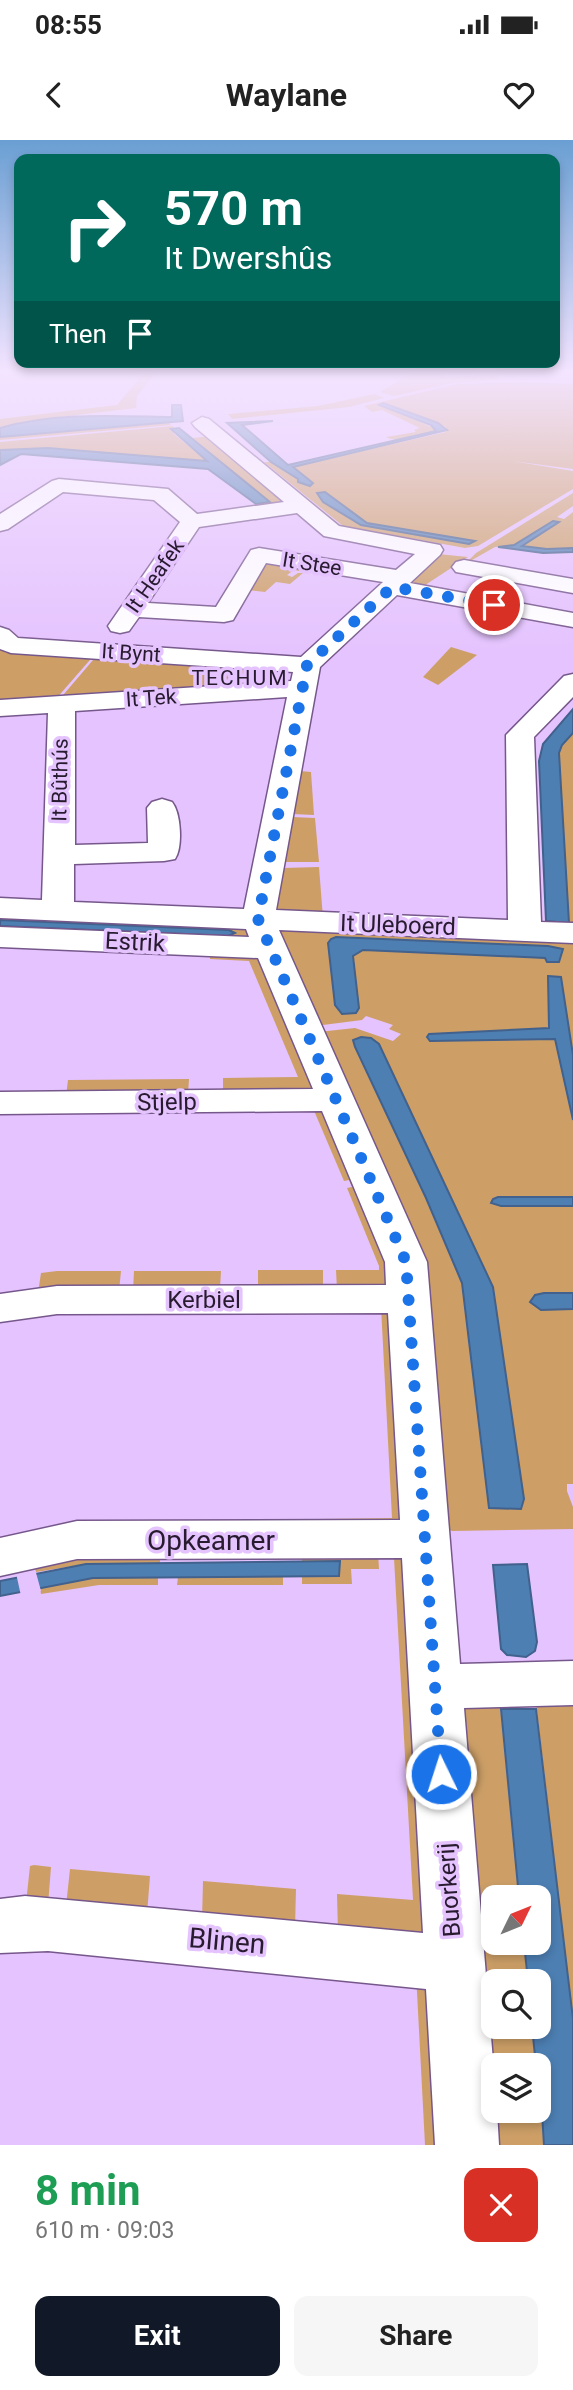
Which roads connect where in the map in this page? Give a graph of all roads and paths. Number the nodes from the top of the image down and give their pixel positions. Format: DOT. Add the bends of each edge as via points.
graph roads {
  1 [pos="252,467"];
  2 [pos="31,481"];
  3 [pos="60,485"];
  4 [pos="299,506"];
  5 [pos="191,521"];
  6 [pos="0,524"];
  7 [pos="464,567"];
  8 [pos="397,582"];
  9 [pos="573,586"];
  10 [pos="132,609"];
  11 [pos="573,620"];
  12 [pos="0,635"];
  13 [pos="102,651"];
  14 [pos="304,677"];
  15 [pos="573,682"];
  16 [pos="62,704"];
  17 [pos="0,708"];
  18 [pos="162,808"];
  19 [pos="59,855"];
  20 [pos="0,908"];
  21 [pos="58,911"];
  22 [pos="525,931"];
  23 [pos="573,933"];
  24 [pos="264,934"];
  25 [pos="0,937"];
  26 [pos="335,1100"];
  27 [pos="0,1104"];
  28 [pos="409,1299"];
  29 [pos="0,1308"];
  30 [pos="425,1539"];
  31 [pos="0,1557"];
  32 [pos="573,1683"];
  33 [pos="435,1687"];
  34 [pos="0,1926"];
  35 [pos="454,1964"];
  36 [pos="467,2145"];
  1 -- 4 [label="street"];
  2 -- 3 [label="street"];
  3 -- 5 [label="street" via="160,494"];
  3 -- 6 [label="street"];
  4 -- 5 [label="street, It Heafek"];
  4 -- 8 [label="street" via="336,533 432,550"];
  5 -- 10 [label="street, It Heafek"];
  7 -- 9 [label="street"];
  8 -- 10 [label="street, It Stee" via="259,555 224,615"];
  8 -- 11 [label="street"];
  8 -- 14 [label="street"];
  10 -- 13 [label="street, It Heafek"];
  12 -- 13 [label="street, It Bynt" via="11,645"];
  13 -- 14 [label="street, It Bynt"];
  14 -- 16 [label="street, It Tek"];
  14 -- 24 [label="street"];
  15 -- 22 [label="street" via="520,735"];
  16 -- 17 [label="street, It Tek"];
  16 -- 19 [label="street, It Bûthús"];
  18 -- 19 [label="street, It Bûthús" via="164,852"];
  19 -- 21 [label="street, It Bûthús"];
  20 -- 21 [label="street, It Uleboerd"];
  21 -- 24 [label="street, It Uleboerd"];
  22 -- 23 [label="street, It Uleboerd"];
  22 -- 24 [label="street, It Uleboerd"];
  24 -- 25 [label="street, Estrik"];
  24 -- 26 [label="street, Buorkerij"];
  26 -- 27 [label="street, Stjelp"];
  26 -- 28 [label="street, Buorkerij" via="406,1262"];
  28 -- 29 [label="street, Kerbiel" via="57,1300"];
  28 -- 30 [label="street, Buorkerij"];
  30 -- 31 [label="street, Opkeamer" via="77,1541"];
  30 -- 33 [label="street, Buorkerij"];
  32 -- 33 [label="street"];
  33 -- 35 [label="street, Buorkerij"];
  34 -- 35 [label="street, Blinen" via="48,1924"];
  35 -- 36 [label="street, Buorkerij"];
}
